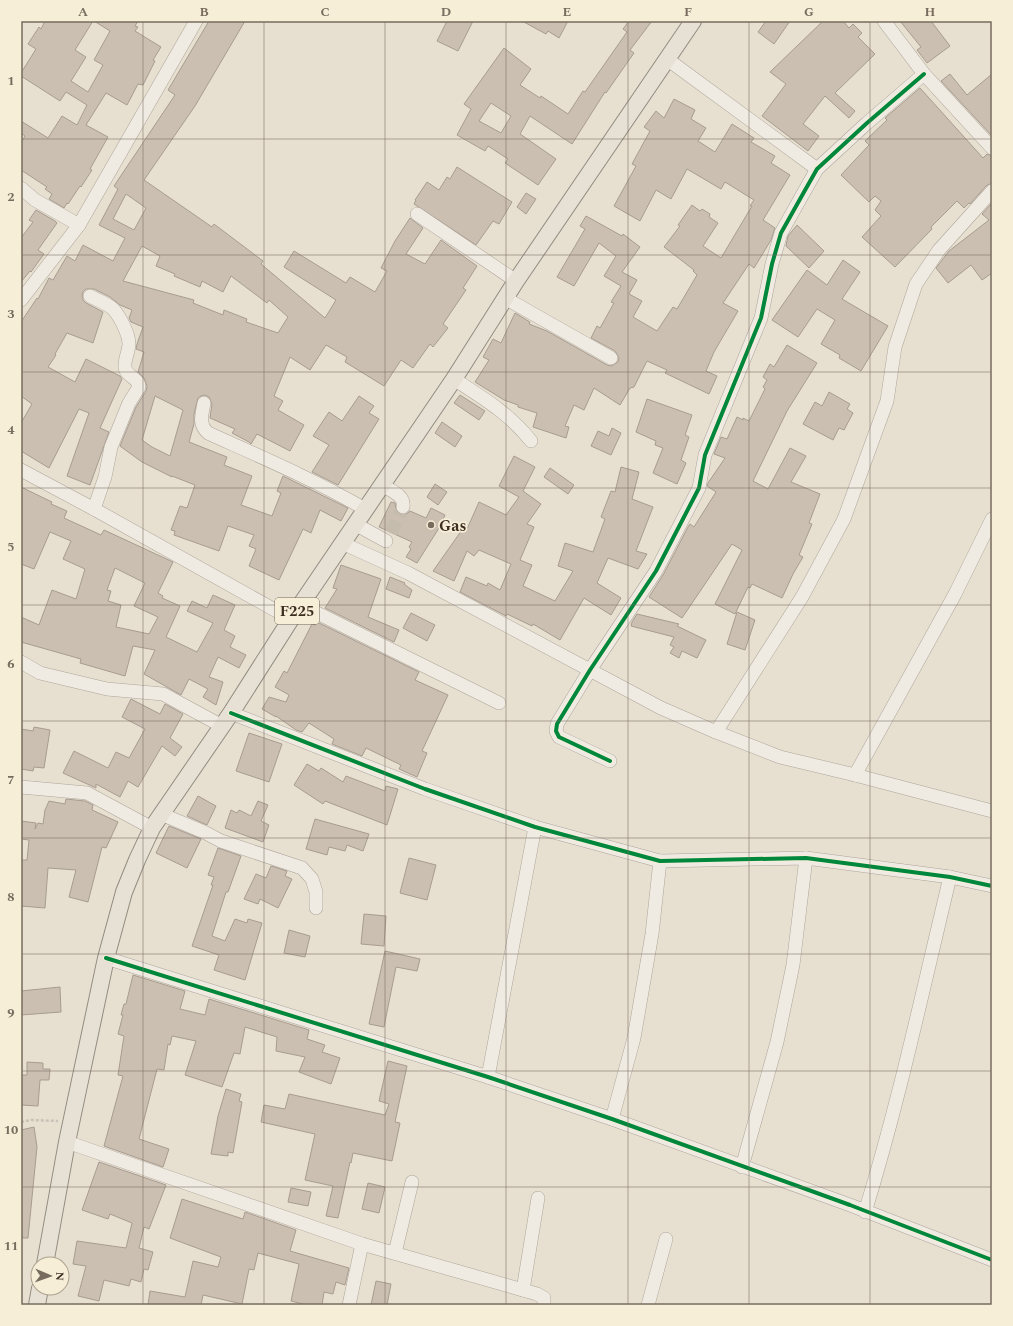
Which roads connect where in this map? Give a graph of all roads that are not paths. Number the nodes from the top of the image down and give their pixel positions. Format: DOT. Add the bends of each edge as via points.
graph roads {
  1 [pos="196,21"];
  2 [pos="693,21"];
  3 [pos="884,21"];
  4 [pos="667,59"];
  5 [pos="924,74"];
  6 [pos="992,148"];
  7 [pos="817,169"];
  8 [pos="21,188"];
  9 [pos="992,191"];
  10 [pos="417,214"];
  11 [pos="79,225"];
  12 [pos="516,281"];
  13 [pos="90,296"];
  14 [pos="505,298"];
  15 [pos="21,300"];
  16 [pos="611,358"];
  17 [pos="454,379"];
  18 [pos="204,403"];
  19 [pos="531,441"];
  20 [pos="21,470"];
  21 [pos="382,485"];
  22 [pos="403,507"];
  23 [pos="94,509"];
  24 [pos="365,509"];
  25 [pos="992,519"];
  26 [pos="355,524"];
  27 [pos="342,543"];
  28 [pos="376,558"];
  29 [pos="301,605"];
  30 [pos="291,619"];
  31 [pos="21,662"];
  32 [pos="590,670"];
  33 [pos="499,703"];
  34 [pos="226,719"];
  35 [pos="716,732"];
  36 [pos="610,761"];
  37 [pos="855,775"];
  38 [pos="21,787"];
  39 [pos="991,810"];
  40 [pos="161,814"];
  41 [pos="535,827"];
  42 [pos="152,828"];
  43 [pos="806,858"];
  44 [pos="660,861"];
  45 [pos="950,877"];
  46 [pos="992,886"];
  47 [pos="316,908"];
  48 [pos="106,958"];
  49 [pos="488,1077"];
  50 [pos="612,1119"];
  51 [pos="67,1142"];
  52 [pos="742,1167"];
  53 [pos="412,1182"];
  54 [pos="538,1198"];
  55 [pos="866,1212"];
  56 [pos="666,1239"];
  57 [pos="362,1244"];
  58 [pos="394,1253"];
  59 [pos="46,1256"];
  60 [pos="992,1260"];
  61 [pos="523,1290"];
  62 [pos="349,1305"];
  63 [pos="544,1305"];
  64 [pos="648,1305"];
  1 -- 11 [label="street"];
  2 -- 4 [label="main road, F225"];
  3 -- 5 [label="street"];
  4 -- 7 [label="street"];
  4 -- 12 [label="main road, F225"];
  5 -- 6 [label="street"];
  5 -- 7 [label="street"];
  7 -- 32 [label="street" via="781,233 761,318 705,455 699,488 656,571"];
  8 -- 11 [label="street" via="35,200"];
  9 -- 35 [label="street" via="939,250 916,284 895,347 887,401 844,519 802,597"];
  10 -- 12 [label="street"];
  11 -- 15 [label="street"];
  12 -- 14 [label="main road, F225"];
  13 -- 23 [label="street" via="114,309 125,328 129,343 125,368 128,375 139,384 111,447 105,478"];
  14 -- 16 [label="street"];
  14 -- 17 [label="main road, F225"];
  17 -- 19 [label="street" via="504,413"];
  17 -- 21 [label="main road, F225"];
  18 -- 24 [label="street" via="201,424 208,433 292,470"];
  20 -- 23 [label="street"];
  21 -- 22 [label="street" via="402,498"];
  21 -- 24 [label="main road, F225"];
  23 -- 30 [label="street"];
  24 -- 26 [label="main road, F225"];
  25 -- 37 [label="street" via="955,594"];
  26 -- 27 [label="main road, F225"];
  26 -- 28 [label="street" via="389,537"];
  27 -- 28 [label="street"];
  27 -- 29 [label="main road, F225"];
  28 -- 32 [label="street"];
  29 -- 30 [label="main road, F225"];
  29 -- 33 [label="street"];
  30 -- 34 [label="main road, F225"];
  31 -- 34 [label="street" via="40,673 107,689 163,694"];
  32 -- 35 [label="street" via="661,708"];
  32 -- 36 [label="street" via="557,724 556,731 559,737"];
  34 -- 40 [label="main road, F225"];
  34 -- 41 [label="street"];
  35 -- 37 [label="street" via="780,757"];
  37 -- 39 [label="street"];
  38 -- 42 [label="street" via="87,793"];
  40 -- 42 [label="main road, F225"];
  40 -- 47 [label="street" via="221,842 302,868 312,880 316,892"];
  41 -- 44 [label="street"];
  41 -- 49 [label="street"];
  42 -- 48 [label="main road, F225" via="124,892"];
  43 -- 44 [label="street"];
  43 -- 45 [label="street"];
  43 -- 52 [label="street" via="794,965 777,1042"];
  44 -- 50 [label="street" via="652,934 634,1038"];
  45 -- 46 [label="street"];
  45 -- 55 [label="street" via="880,1165"];
  48 -- 49 [label="street"];
  48 -- 51 [label="main road, F225"];
  49 -- 50 [label="street"];
  50 -- 52 [label="street"];
  51 -- 57 [label="street"];
  51 -- 59 [label="main road, F225"];
  52 -- 55 [label="street"];
  53 -- 58 [label="street"];
  54 -- 61 [label="street"];
  55 -- 60 [label="street"];
  56 -- 64 [label="street"];
  57 -- 58 [label="street"];
  57 -- 62 [label="street"];
  58 -- 61 [label="street"];
  61 -- 63 [label="street" via="544,1298"];
}
